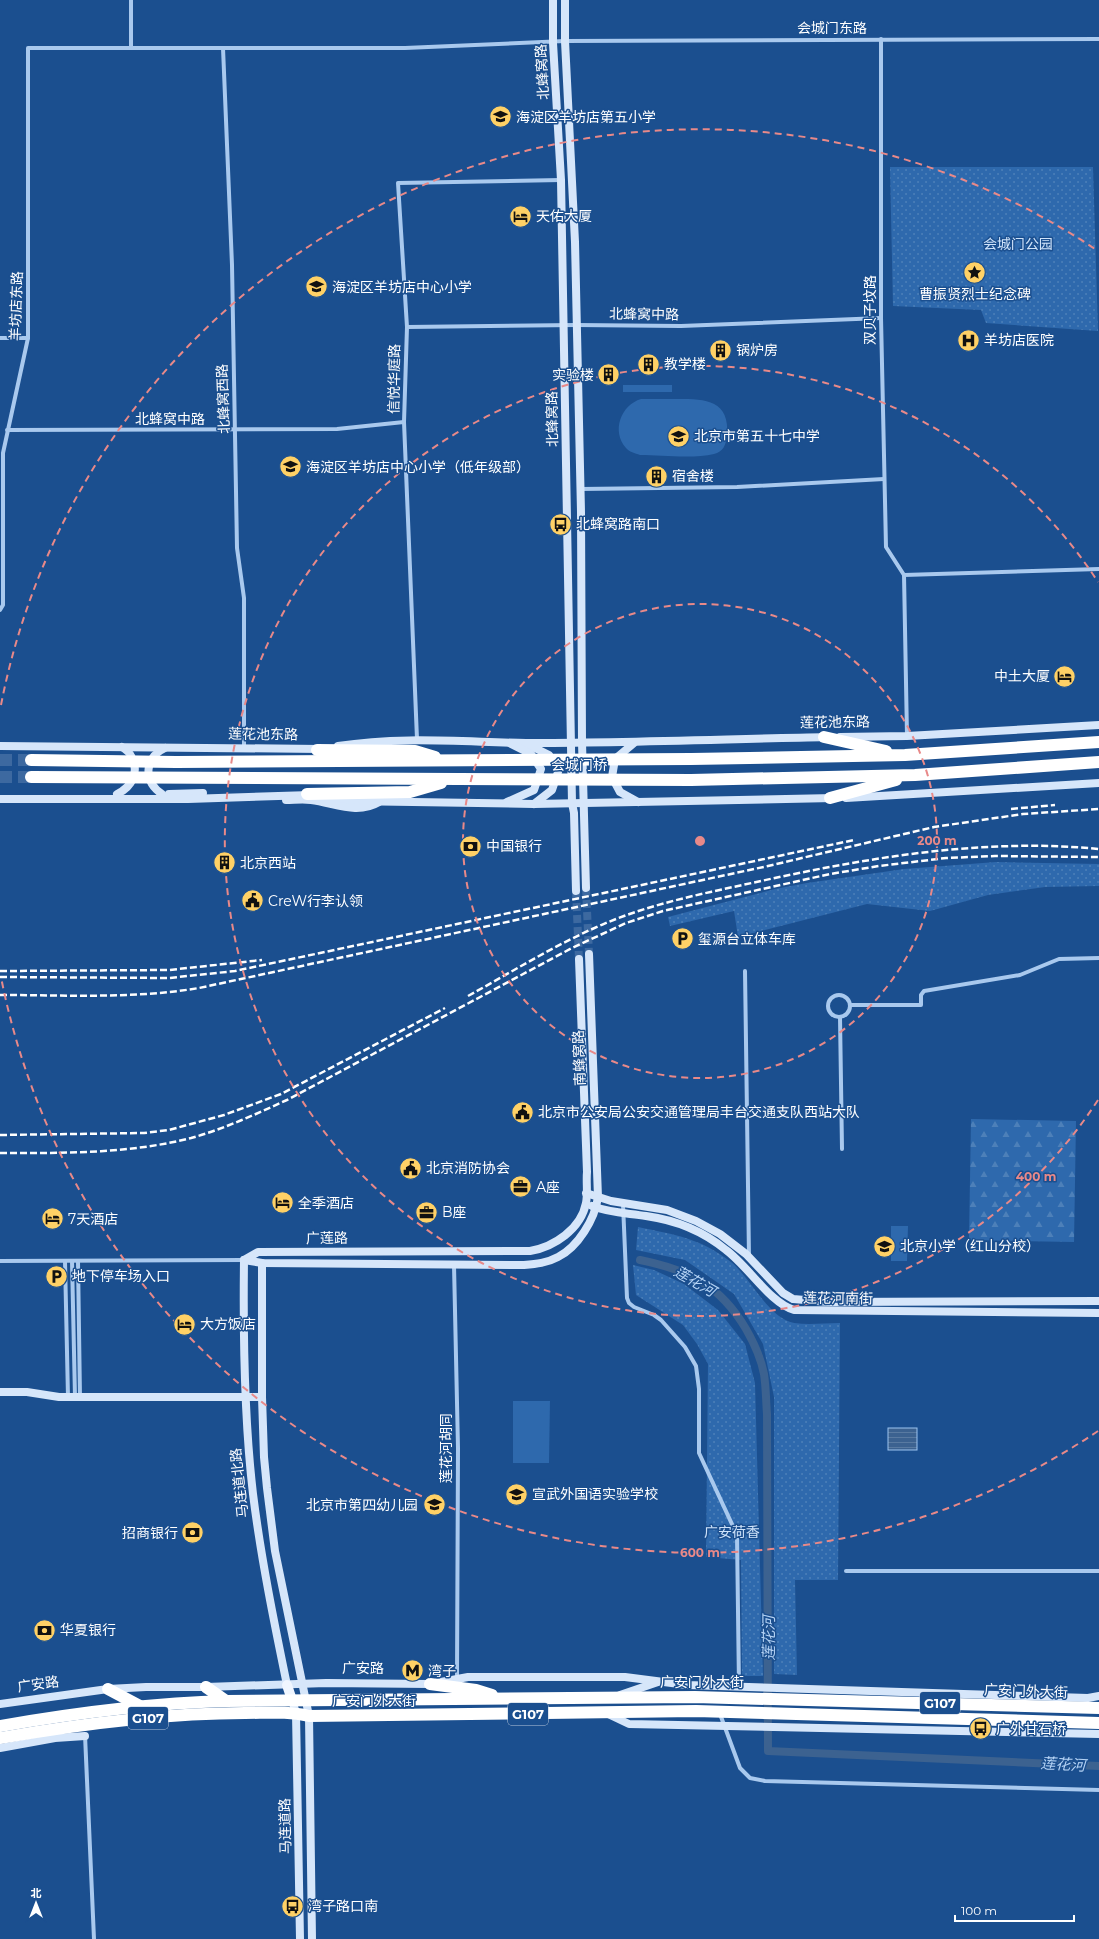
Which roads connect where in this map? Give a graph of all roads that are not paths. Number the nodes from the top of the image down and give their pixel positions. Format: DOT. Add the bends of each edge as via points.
graph roads {
  1 [pos="132,0"];
  2 [pos="553,0"];
  3 [pos="565,0"];
  4 [pos="881,39"];
  5 [pos="1099,39"];
  6 [pos="565,41"];
  7 [pos="553,43"];
  8 [pos="131,47"];
  9 [pos="28,48"];
  10 [pos="223,48"];
  11 [pos="562,180"];
  12 [pos="881,318"];
  13 [pos="576,325"];
  14 [pos="563,326"];
  15 [pos="407,327"];
  16 [pos="0,338"];
  17 [pos="28,338"];
  18 [pos="404,422"];
  19 [pos="235,429"];
  20 [pos="7,430"];
  21 [pos="884,479"];
  22 [pos="581,489"];
  23 [pos="1099,569"];
  24 [pos="904,575"];
  25 [pos="0,610"];
  26 [pos="1099,725"];
  27 [pos="907,736"];
  28 [pos="824,737"];
  29 [pos="417,739"];
  30 [pos="507,742"];
  31 [pos="571,742"];
  32 [pos="582,742"];
  33 [pos="1099,742"];
  34 [pos="524,743"];
  35 [pos="634,743"];
  36 [pos="0,746"];
  37 [pos="122,747"];
  38 [pos="167,747"];
  39 [pos="244,748"];
  40 [pos="317,750"];
  41 [pos="905,755"];
  42 [pos="31,760"];
  43 [pos="452,761"];
  44 [pos="466,761"];
  45 [pos="1099,762"];
  46 [pos="915,775"];
  47 [pos="31,777"];
  48 [pos="453,779"];
  49 [pos="1099,783"];
  50 [pos="117,794"];
  51 [pos="162,794"];
  52 [pos="306,794"];
  53 [pos="0,795"];
  54 [pos="264,796"];
  55 [pos="830,798"];
  56 [pos="0,799"];
  57 [pos="277,800"];
  58 [pos="379,802"];
  59 [pos="505,803"];
  60 [pos="572,803"];
  61 [pos="584,803"];
  62 [pos="639,803"];
  63 [pos="534,804"];
  64 [pos="586,888"];
  65 [pos="576,891"];
  66 [pos="589,954"];
  67 [pos="1099,958"];
  68 [pos="579,959"];
  69 [pos="745,971"];
  70 [pos="850,1005"];
  71 [pos="840,1017"];
  72 [pos="842,1149"];
  73 [pos="586,1193"];
  74 [pos="598,1197"];
  75 [pos="586,1204"];
  76 [pos="623,1204"];
  77 [pos="597,1208"];
  78 [pos="624,1214"];
  79 [pos="750,1258"];
  80 [pos="244,1260"];
  81 [pos="0,1261"];
  82 [pos="66,1261"];
  83 [pos="72,1261"];
  84 [pos="78,1261"];
  85 [pos="262,1263"];
  86 [pos="454,1265"];
  87 [pos="1099,1301"];
  88 [pos="1099,1313"];
  89 [pos="0,1392"];
  90 [pos="74,1397"];
  91 [pos="246,1397"];
  92 [pos="262,1397"];
  93 [pos="846,1571"];
  94 [pos="1099,1571"];
  95 [pos="457,1678"];
  96 [pos="661,1682"];
  97 [pos="301,1684"];
  98 [pos="430,1684"];
  99 [pos="287,1685"];
  100 [pos="687,1685"];
  101 [pos="206,1687"];
  102 [pos="739,1687"];
  103 [pos="108,1690"];
  104 [pos="748,1692"];
  105 [pos="782,1693"];
  106 [pos="1099,1696"];
  107 [pos="611,1697"];
  108 [pos="695,1697"];
  109 [pos="503,1699"];
  110 [pos="298,1700"];
  111 [pos="226,1701"];
  112 [pos="0,1704"];
  113 [pos="140,1706"];
  114 [pos="1099,1708"];
  115 [pos="720,1712"];
  116 [pos="296,1713"];
  117 [pos="607,1713"];
  118 [pos="309,1716"];
  119 [pos="1099,1723"];
  120 [pos="723,1725"];
  121 [pos="0,1726"];
  122 [pos="85,1730"];
  123 [pos="1099,1734"];
  124 [pos="0,1738"];
  125 [pos="0,1748"];
  126 [pos="1099,1790"];
  127 [pos="94,1939"];
  128 [pos="300,1939"];
  129 [pos="312,1939"];
  1 -- 8 [label="street"];
  2 -- 7 [label="street, 北蜂窝路"];
  3 -- 6 [label="street, 北蜂窝路"];
  4 -- 5 [label="street, 会城门东路"];
  4 -- 6 [label="street, 会城门东路"];
  4 -- 12 [label="street, 双贝子坟路"];
  6 -- 7 [label="street, 会城门东路"];
  6 -- 13 [label="street, 北蜂窝路" via="575,242"];
  7 -- 10 [label="street, 会城门东路" via="404,48"];
  7 -- 11 [label="street, 北蜂窝路"];
  8 -- 9 [label="street, 会城门东路"];
  8 -- 10 [label="street, 会城门东路"];
  9 -- 17 [label="street, 羊坊店东路"];
  10 -- 19 [label="street, 北蜂窝西路" via="232,265"];
  11 -- 14 [label="street, 北蜂窝路"];
  11 -- 15 [label="street, 信悦华庭路" via="398,183"];
  12 -- 13 [label="street, 北蜂窝中路" via="681,326"];
  12 -- 21 [label="street, 双贝子坟路"];
  13 -- 14 [label="street, 北蜂窝中路"];
  13 -- 22 [label="street, 北蜂窝路"];
  14 -- 15 [label="street, 北蜂窝中路"];
  14 -- 31 [label="street, 北蜂窝路"];
  15 -- 18 [label="street, 信悦华庭路"];
  16 -- 17 [label="street"];
  17 -- 20 [label="street, 羊坊店东路"];
  18 -- 19 [label="street, 北蜂窝中路" via="337,429"];
  18 -- 29 [label="street, 信悦华庭路"];
  19 -- 20 [label="street, 北蜂窝中路"];
  19 -- 39 [label="street, 北蜂窝西路" via="237,548 244,598"];
  20 -- 25 [label="street, 羊坊店东路" via="3,453 3,605"];
  21 -- 22 [label="street" via="737,486"];
  21 -- 24 [label="street, 双贝子坟路" via="886,547"];
  22 -- 32 [label="street, 北蜂窝路"];
  23 -- 24 [label="street"];
  24 -- 27 [label="street"];
  26 -- 27 [label="street, 莲花池东路"];
  27 -- 28 [label="street, 莲花池东路"];
  28 -- 35 [label="street, 莲花池东路"];
  28 -- 41 [label="highway"];
  29 -- 30 [label="street, 莲花池东路"];
  29 -- 40 [label="street, 莲花池东路" via="368,741"];
  30 -- 34 [label="street, 莲花池东路"];
  30 -- 59 [label="street" via="531,754 541,769 534,790"];
  31 -- 32 [label="street, 莲花池东路"];
  31 -- 34 [label="street, 莲花池东路"];
  31 -- 60 [label="street, 北蜂窝路"];
  32 -- 35 [label="street, 莲花池东路"];
  32 -- 61 [label="street, 北蜂窝路"];
  33 -- 41 [label="highway"];
  34 -- 63 [label="street" via="549,755 558,769 552,790"];
  35 -- 62 [label="street" via="615,759 612,777 620,792"];
  36 -- 37 [label="street, 莲花池东路"];
  37 -- 38 [label="street, 莲花池东路"];
  37 -- 50 [label="street" via="132,756 135,770 128,789"];
  38 -- 39 [label="street, 莲花池东路"];
  38 -- 51 [label="street" via="156,752 148,769 151,783 155,790"];
  39 -- 40 [label="street, 莲花池东路"];
  40 -- 43 [label="highway" via="415,751"];
  41 -- 44 [label="highway, 会城门桥"];
  42 -- 43 [label="highway, 莲花池东路"];
  43 -- 44 [label="highway, 莲花池东路"];
  45 -- 46 [label="highway"];
  46 -- 48 [label="highway, 会城门桥" via="691,780"];
  46 -- 55 [label="highway"];
  47 -- 48 [label="highway"];
  48 -- 52 [label="highway" via="410,792"];
  49 -- 55 [label="street"];
  50 -- 51 [label="street"];
  50 -- 53 [label="street"];
  51 -- 54 [label="street" via="257,792"];
  52 -- 54 [label="street"];
  52 -- 58 [label="street" via="347,801"];
  54 -- 56 [label="street" via="188,799"];
  55 -- 62 [label="street"];
  57 -- 58 [label="street" via="312,800 346,808 370,807"];
  58 -- 59 [label="street"];
  59 -- 63 [label="street"];
  60 -- 61 [label="street"];
  60 -- 63 [label="street"];
  60 -- 65 [label="street"];
  61 -- 62 [label="street"];
  61 -- 64 [label="street"];
  66 -- 74 [label="street, 南蜂窝路"];
  67 -- 70 [label="street" via="1059,959 1020,976 924,991 921,995 921,1005"];
  68 -- 73 [label="street, 南蜂窝路"];
  69 -- 79 [label="street"];
  70 -- 71 [label="street" via="847,1015"];
  70 -- 71 [label="street" via="845,996 837,995 831,999 828,1006 830,1013"];
  71 -- 72 [label="street"];
  73 -- 74 [label="street, 莲花河南街"];
  73 -- 75 [label="street, 广莲路"];
  74 -- 76 [label="street, 莲花河南街"];
  74 -- 77 [label="street, 南蜂窝路"];
  75 -- 77 [label="street, 莲花河南街"];
  75 -- 80 [label="street, 广莲路" via="581,1215 563,1238 543,1249 511,1252 258,1252"];
  76 -- 78 [label="street"];
  76 -- 79 [label="street, 莲花河南街" via="667,1210 696,1221 720,1234"];
  77 -- 78 [label="street, 莲花河南街"];
  77 -- 86 [label="street, 广莲路" via="591,1221 572,1246 558,1257 542,1264"];
  78 -- 88 [label="street, 莲花河南街" via="675,1222 703,1235 735,1257 779,1303 794,1310"];
  78 -- 102 [label="street" via="628,1303 661,1320 685,1347 696,1366 700,1453 737,1535"];
  79 -- 87 [label="street, 莲花河南街" via="783,1293 793,1299 804,1301"];
  80 -- 84 [label="street, 广莲路"];
  80 -- 85 [label="street, 广莲路"];
  80 -- 91 [label="street, 马连道北路"];
  81 -- 82 [label="street, 广莲路"];
  82 -- 83 [label="street, 广莲路"];
  82 -- 90 [label="street"];
  83 -- 84 [label="street, 广莲路"];
  83 -- 90 [label="street"];
  84 -- 90 [label="street"];
  85 -- 86 [label="street, 广莲路"];
  85 -- 92 [label="street, 马连道北路"];
  86 -- 95 [label="street, 莲花河胡同" via="458,1448"];
  89 -- 90 [label="street"];
  90 -- 91 [label="street"];
  91 -- 92 [label="street"];
  91 -- 99 [label="street, 马连道北路" via="260,1543"];
  92 -- 97 [label="street, 马连道北路" via="264,1457 274,1543"];
  93 -- 94 [label="street"];
  95 -- 96 [label="street, 广安路" via="625,1677"];
  95 -- 98 [label="street, 广安路"];
  96 -- 100 [label="street, 广安路"];
  96 -- 107 [label="street"];
  97 -- 98 [label="street, 广安路"];
  97 -- 99 [label="street, 广安路"];
  97 -- 110 [label="street, 马连道北路"];
  98 -- 109 [label="highway" via="476,1690"];
  99 -- 101 [label="street, 广安路"];
  99 -- 110 [label="main road, 马连道北路"];
  100 -- 102 [label="street, 广安路"];
  100 -- 108 [label="street"];
  101 -- 103 [label="street, 广安路"];
  101 -- 111 [label="highway"];
  102 -- 104 [label="street, 广安路"];
  103 -- 112 [label="street, 广安路"];
  103 -- 113 [label="highway"];
  104 -- 105 [label="highway, 广安门外大街 / G107"];
  104 -- 108 [label="highway, 广安门外大街 / G107"];
  105 -- 106 [label="street, 广安门外大街" via="1088,1698"];
  105 -- 114 [label="highway, 广安门外大街 / G107"];
  107 -- 108 [label="highway, 广安门外大街 / G107"];
  107 -- 109 [label="highway, 广安门外大街 / G107"];
  109 -- 110 [label="highway, 广安门外大街 / G107"];
  110 -- 111 [label="highway, G107"];
  110 -- 116 [label="street, 马连道路"];
  110 -- 118 [label="street, 马连道路"];
  111 -- 113 [label="highway, G107"];
  113 -- 121 [label="highway, G107" via="77,1712"];
  115 -- 117 [label="highway, 广安门外大街 / G107"];
  115 -- 119 [label="highway, 广安门外大街 / G107"];
  115 -- 120 [label="street"];
  116 -- 118 [label="highway"];
  116 -- 122 [label="highway, G107" via="202,1714"];
  116 -- 128 [label="street, 马连道路"];
  117 -- 118 [label="highway, 广安门外大街 / G107"];
  117 -- 120 [label="street, 广安门外大街" via="628,1724"];
  118 -- 129 [label="street, 马连道路"];
  120 -- 123 [label="street, 广安门外大街"];
  120 -- 126 [label="street" via="740,1768 750,1778 765,1781"];
  122 -- 124 [label="highway, G107"];
  122 -- 125 [label="street"];
  122 -- 127 [label="street"];
}
